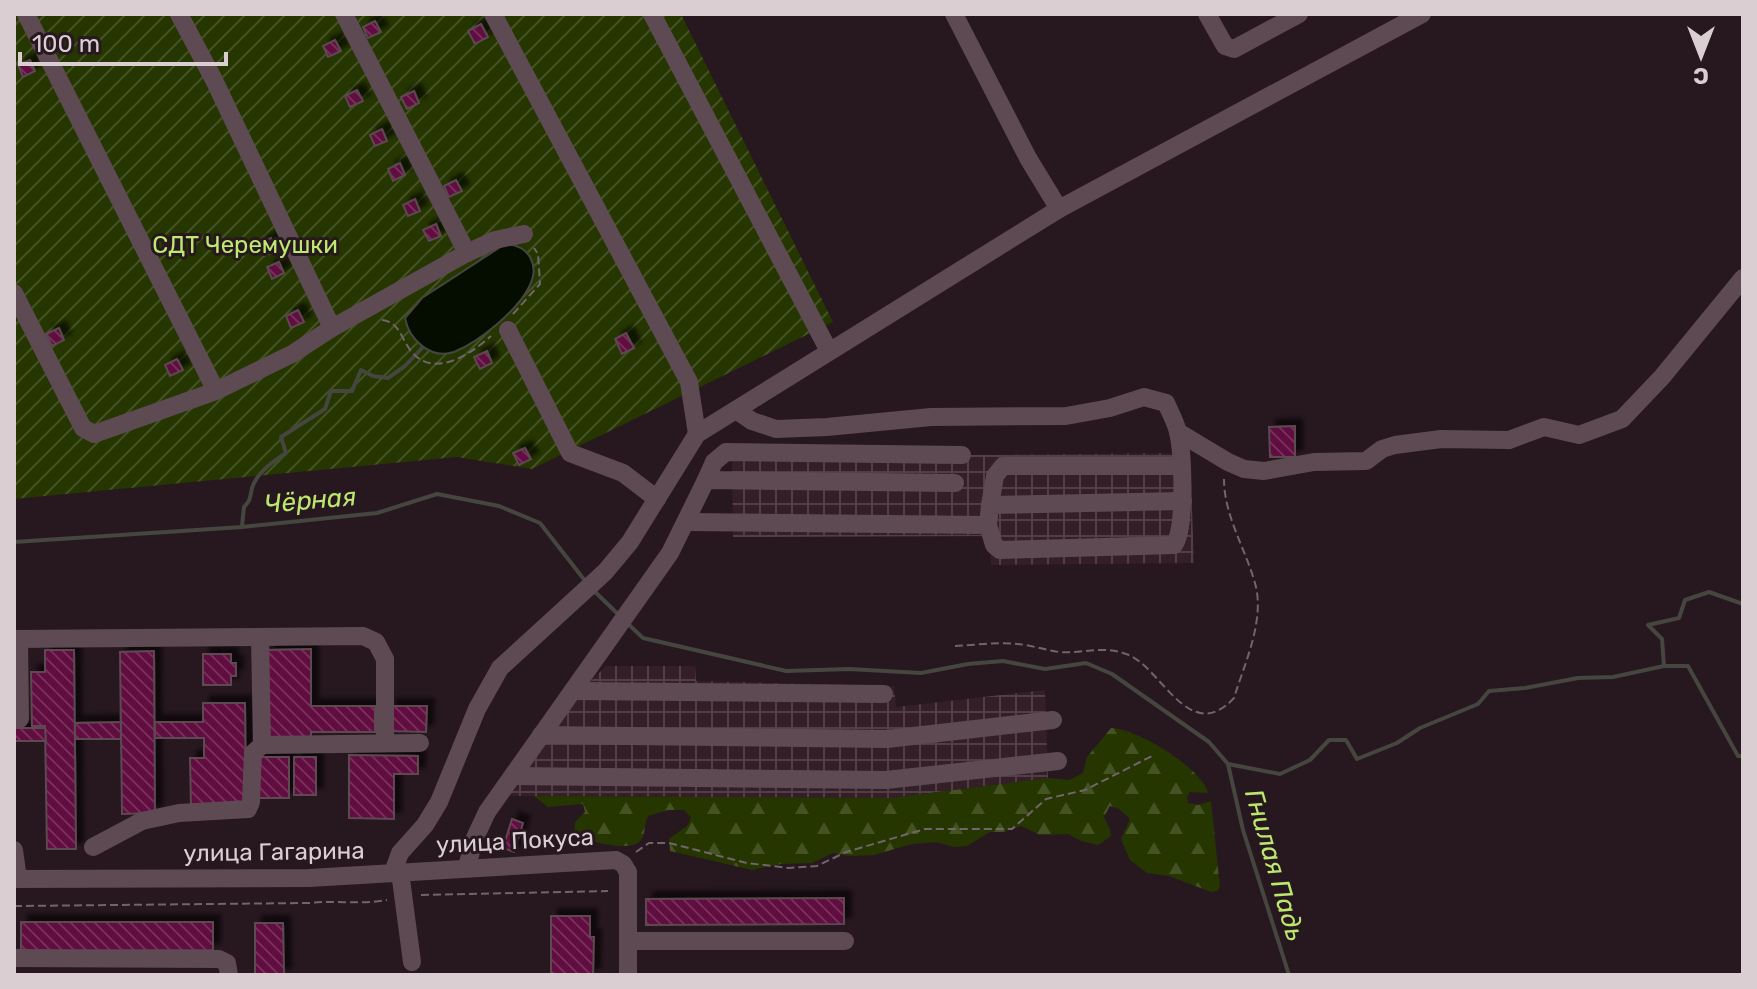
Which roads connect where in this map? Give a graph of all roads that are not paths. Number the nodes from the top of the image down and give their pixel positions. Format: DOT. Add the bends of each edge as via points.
graph roads {
  1 [pos="26,14"];
  2 [pos="179,14"];
  3 [pos="344,14"];
  4 [pos="493,14"];
  5 [pos="652,14"];
  6 [pos="954,14"];
  7 [pos="1207,14"];
  8 [pos="1299,14"];
  9 [pos="1422,14"];
  10 [pos="1059,209"];
  11 [pos="524,234"];
  12 [pos="467,253"];
  13 [pos="1743,278"];
  14 [pos="14,293"];
  15 [pos="506,327"];
  16 [pos="332,328"];
  17 [pos="829,351"];
  18 [pos="216,391"];
  19 [pos="736,410"];
  20 [pos="1178,432"];
  21 [pos="697,434"];
  22 [pos="962,455"];
  23 [pos="1180,466"];
  24 [pos="706,480"];
  25 [pos="955,483"];
  26 [pos="657,499"];
  27 [pos="1183,501"];
  28 [pos="990,505"];
  29 [pos="686,522"];
  30 [pos="988,525"];
  31 [pos="260,637"];
  32 [pos="16,639"];
  33 [pos="573,691"];
  34 [pos="884,694"];
  35 [pos="20,719"];
  36 [pos="1053,720"];
  37 [pos="541,735"];
  38 [pos="385,742"];
  39 [pos="420,743"];
  40 [pos="262,745"];
  41 [pos="1058,761"];
  42 [pos="513,776"];
  43 [pos="93,847"];
  44 [pos="14,850"];
  45 [pos="467,867"];
  46 [pos="397,872"];
  47 [pos="16,879"];
  48 [pos="628,941"];
  49 [pos="845,941"];
  50 [pos="14,958"];
  51 [pos="412,962"];
  52 [pos="229,975"];
  53 [pos="628,975"];
  1 -- 18 [label="street"];
  2 -- 16 [label="street"];
  3 -- 12 [label="street"];
  4 -- 21 [label="street" via="689,382"];
  5 -- 17 [label="street"];
  6 -- 10 [label="street"];
  7 -- 8 [label="street" via="1225,46 1234,49"];
  9 -- 10 [label="street"];
  10 -- 17 [label="street"];
  11 -- 12 [label="street"];
  12 -- 16 [label="street"];
  13 -- 20 [label="street" via="1622,419 1579,435 1544,427 1509,440 1441,439 1395,445 1366,461 1314,462 1264,471 1228,462"];
  14 -- 18 [label="street" via="86,431 94,434"];
  15 -- 26 [label="street" via="570,453 623,473"];
  16 -- 18 [label="street"];
  17 -- 19 [label="street"];
  19 -- 20 [label="street" via="776,429 931,417 1066,416 1144,397 1166,403"];
  19 -- 21 [label="street"];
  20 -- 23 [label="street"];
  21 -- 26 [label="street, улица Гагарина"];
  22 -- 24 [label="street" via="726,452"];
  23 -- 27 [label="street"];
  23 -- 28 [label="street" via="1003,466 995,476"];
  24 -- 25 [label="street"];
  24 -- 29 [label="street"];
  26 -- 46 [label="street, улица Гагарина" via="605,572 500,668 439,802 400,853"];
  27 -- 28 [label="street"];
  27 -- 30 [label="street" via="1174,545 1000,550"];
  28 -- 30 [label="street"];
  29 -- 30 [label="street"];
  29 -- 33 [label="street"];
  31 -- 32 [label="street"];
  31 -- 38 [label="street" via="363,636 376,642 385,659"];
  31 -- 40 [label="street"];
  32 -- 35 [label="street"];
  33 -- 34 [label="street"];
  33 -- 37 [label="street"];
  36 -- 37 [label="street" via="887,739"];
  37 -- 42 [label="street"];
  38 -- 39 [label="street"];
  38 -- 40 [label="street"];
  40 -- 43 [label="street" via="253,753 248,809 142,821"];
  41 -- 42 [label="street" via="886,780"];
  42 -- 45 [label="street" via="487,812"];
  44 -- 47 [label="street"];
  45 -- 46 [label="street, улица Покуса"];
  45 -- 48 [label="street, улица Покуса" via="616,860 629,881"];
  46 -- 47 [label="street, улица Гагарина" via="309,878"];
  46 -- 51 [label="street"];
  48 -- 49 [label="street"];
  48 -- 53 [label="street, улица Покуса"];
  50 -- 52 [label="street" via="219,959 227,963"];
}
